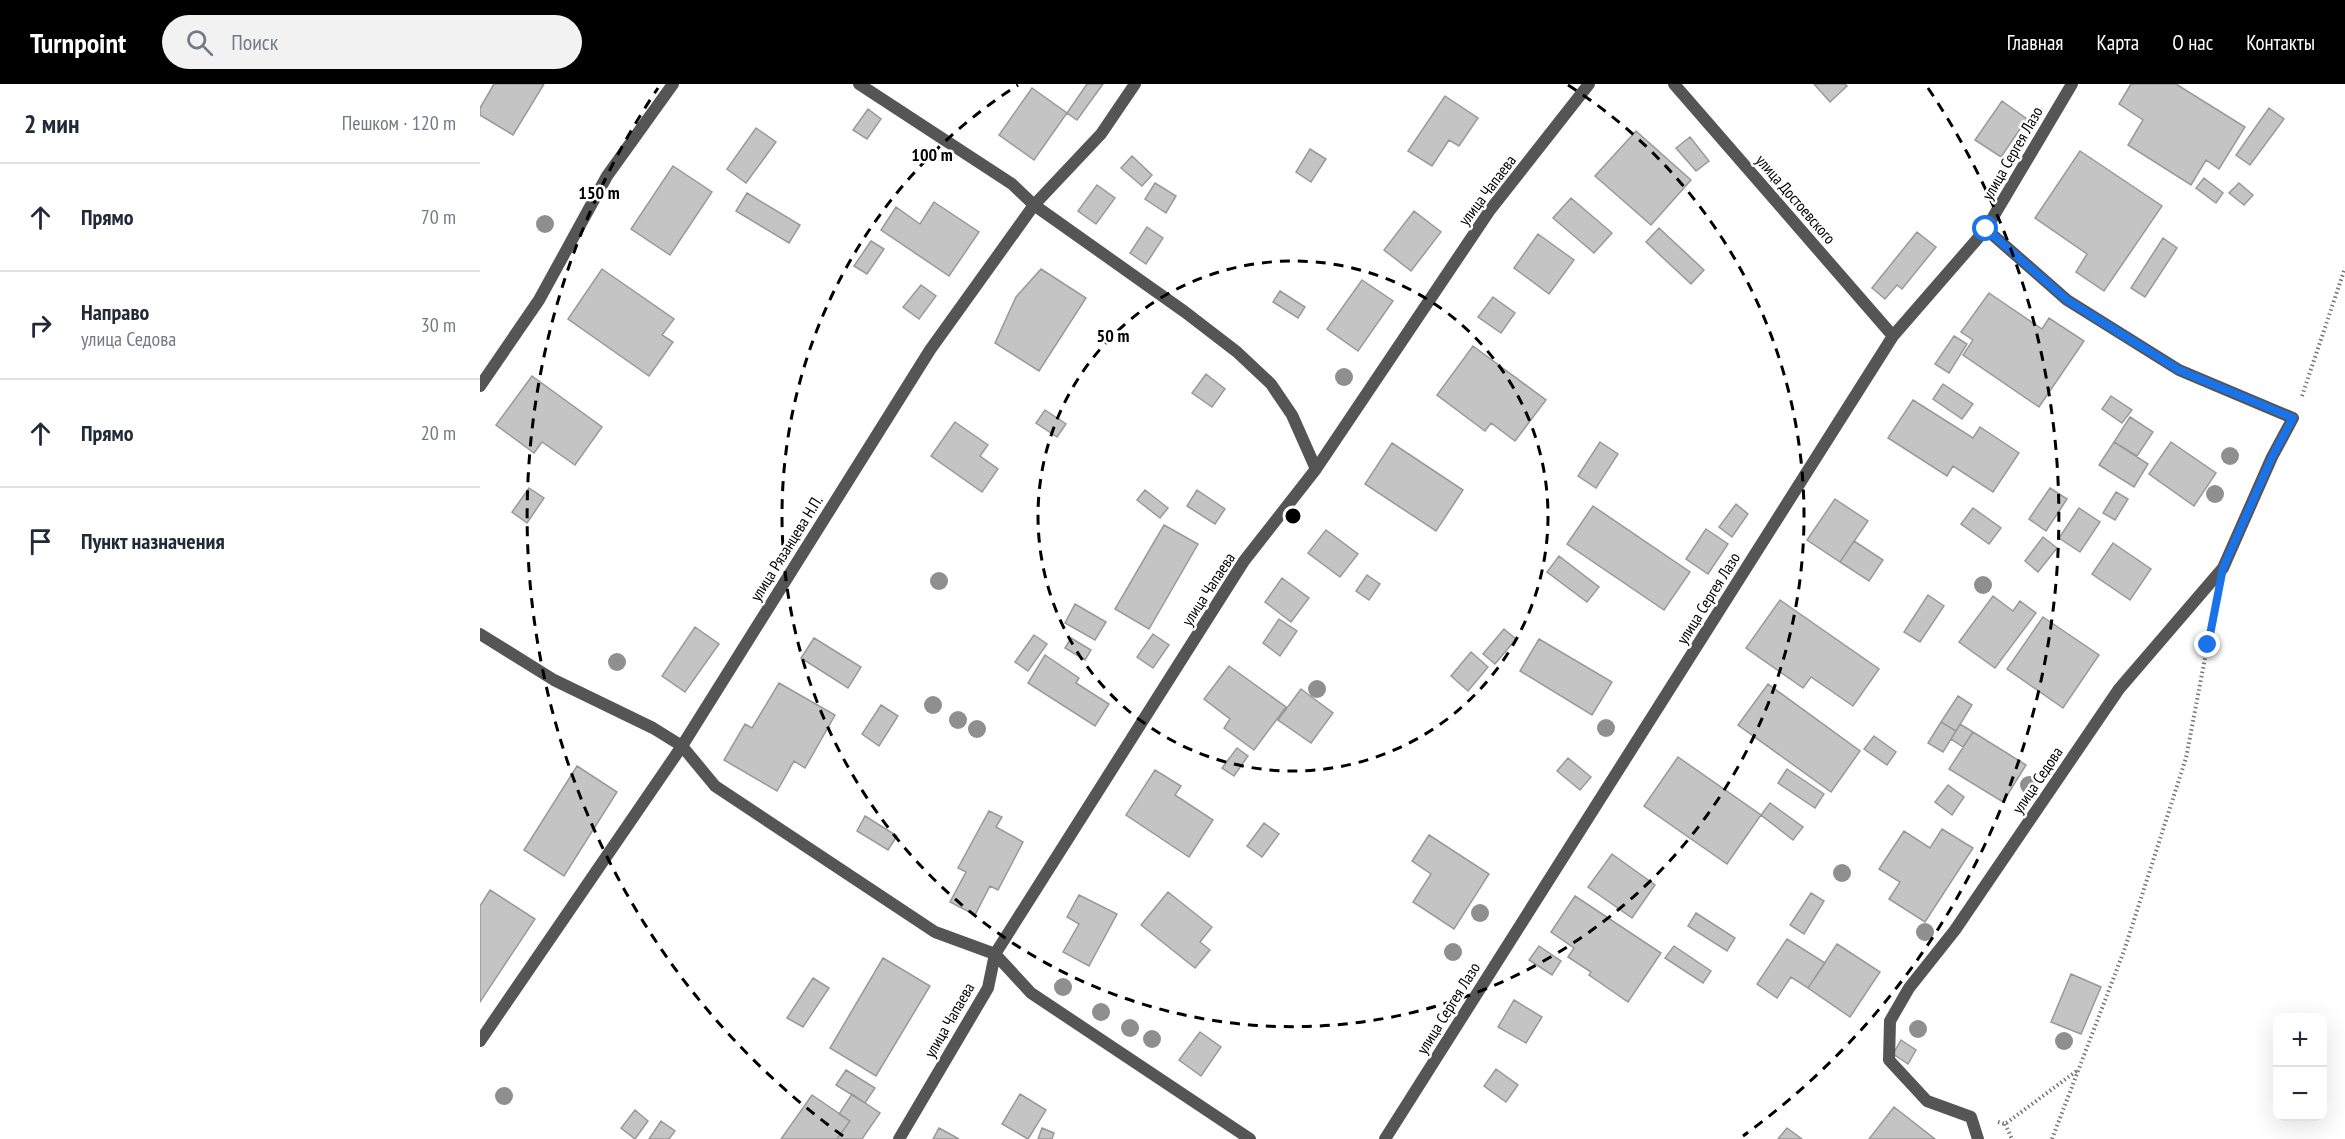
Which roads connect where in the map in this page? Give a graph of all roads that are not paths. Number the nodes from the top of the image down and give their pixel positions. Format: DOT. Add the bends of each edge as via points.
graph roads {
  1 [pos="673,84"];
  2 [pos="859,84"];
  3 [pos="1135,84"];
  4 [pos="1589,84"];
  5 [pos="1674,84"];
  6 [pos="2072,84"];
  7 [pos="1034,205"];
  8 [pos="1986,229"];
  9 [pos="1893,336"];
  10 [pos="480,386"];
  11 [pos="1316,469"];
  12 [pos="480,634"];
  13 [pos="682,746"];
  14 [pos="995,954"];
  15 [pos="480,1041"];
  16 [pos="899,1139"];
  17 [pos="1250,1139"];
  18 [pos="1385,1139"];
  19 [pos="1978,1139"];
  1 -- 10 [label="street" via="607,176 539,300"];
  2 -- 7 [label="street" via="1012,184"];
  3 -- 7 [label="street, улица Рязанцева Н.П." via="1101,134"];
  4 -- 11 [label="street, улица Чапаева" via="1490,210"];
  5 -- 9 [label="street, улица Достоевского"];
  6 -- 8 [label="street, улица Сергея Лазо"];
  7 -- 11 [label="street" via="1237,352 1271,384 1292,415"];
  7 -- 13 [label="street, улица Рязанцева Н.П." via="924,360"];
  8 -- 9 [label="street, улица Сергея Лазо"];
  8 -- 19 [label="street, улица Седова" via="2067,300 2179,370 2293,418 2223,568 2119,689 1955,930 1909,988 1890,1021 1889,1060 1927,1101 1971,1117"];
  9 -- 18 [label="street, улица Сергея Лазо"];
  11 -- 14 [label="street, улица Чапаева" via="1244,561"];
  12 -- 13 [label="street" via="554,680"];
  13 -- 14 [label="street" via="715,786 935,932"];
  13 -- 15 [label="street, улица Рязанцева Н.П."];
  14 -- 16 [label="street, улица Чапаева" via="988,988"];
  14 -- 17 [label="street" via="1031,993"];
}
